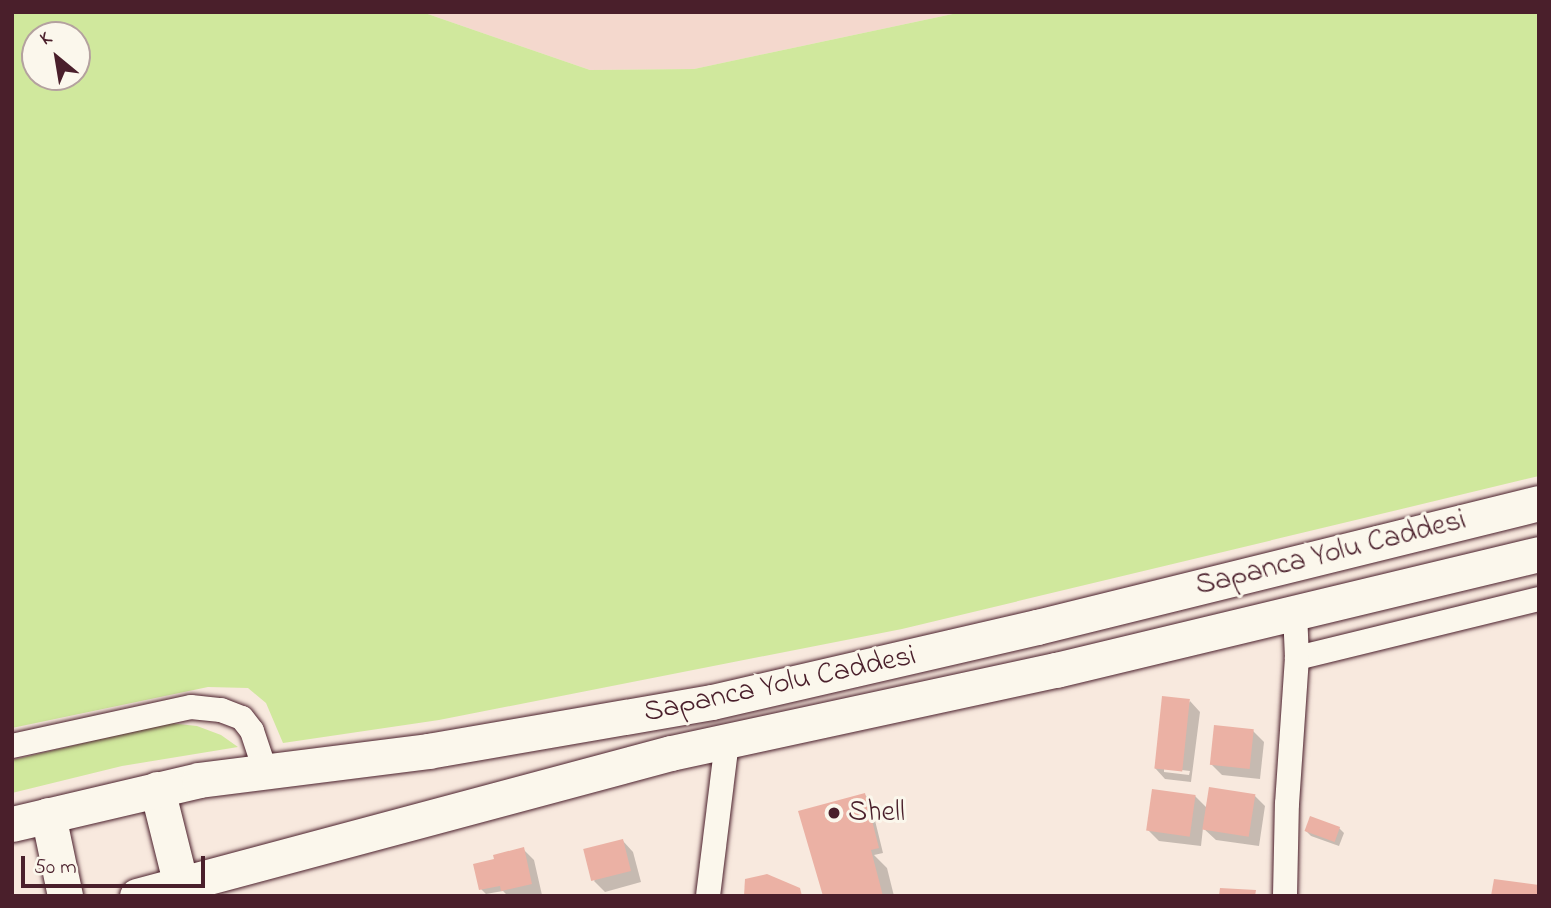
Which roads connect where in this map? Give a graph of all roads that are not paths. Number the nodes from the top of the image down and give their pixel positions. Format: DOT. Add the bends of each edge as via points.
graph roads {
  1 [pos="1539,503"];
  2 [pos="1539,554"];
  3 [pos="1539,599"];
  4 [pos="1295,613"];
  5 [pos="1297,658"];
  6 [pos="727,741"];
  7 [pos="12,746"];
  8 [pos="265,771"];
  9 [pos="157,789"];
  10 [pos="48,815"];
  11 [pos="12,824"];
  12 [pos="181,885"];
  13 [pos="140,895"];
  14 [pos="65,896"];
  15 [pos="708,896"];
  16 [pos="1285,896"];
  1 -- 8 [label="highway, Sapanca Yolu Caddesi" via="712,702 428,751"];
  2 -- 4 [label="highway, Sapanca Yolu Caddesi"];
  3 -- 5 [label="street"];
  4 -- 5 [label="street"];
  4 -- 6 [label="highway, Sapanca Yolu Caddesi"];
  5 -- 16 [label="street"];
  6 -- 12 [label="highway, Sapanca Yolu Caddesi" via="508,794"];
  6 -- 15 [label="street"];
  7 -- 8 [label="street" via="191,707 242,718 252,731"];
  8 -- 9 [label="highway, Sapanca Yolu Caddesi"];
  9 -- 10 [label="highway, Sapanca Yolu Caddesi"];
  9 -- 12 [label="highway"];
  10 -- 11 [label="highway, Sapanca Yolu Caddesi"];
  10 -- 14 [label="highway"];
  12 -- 13 [label="highway, Sapanca Yolu Caddesi"];
}
